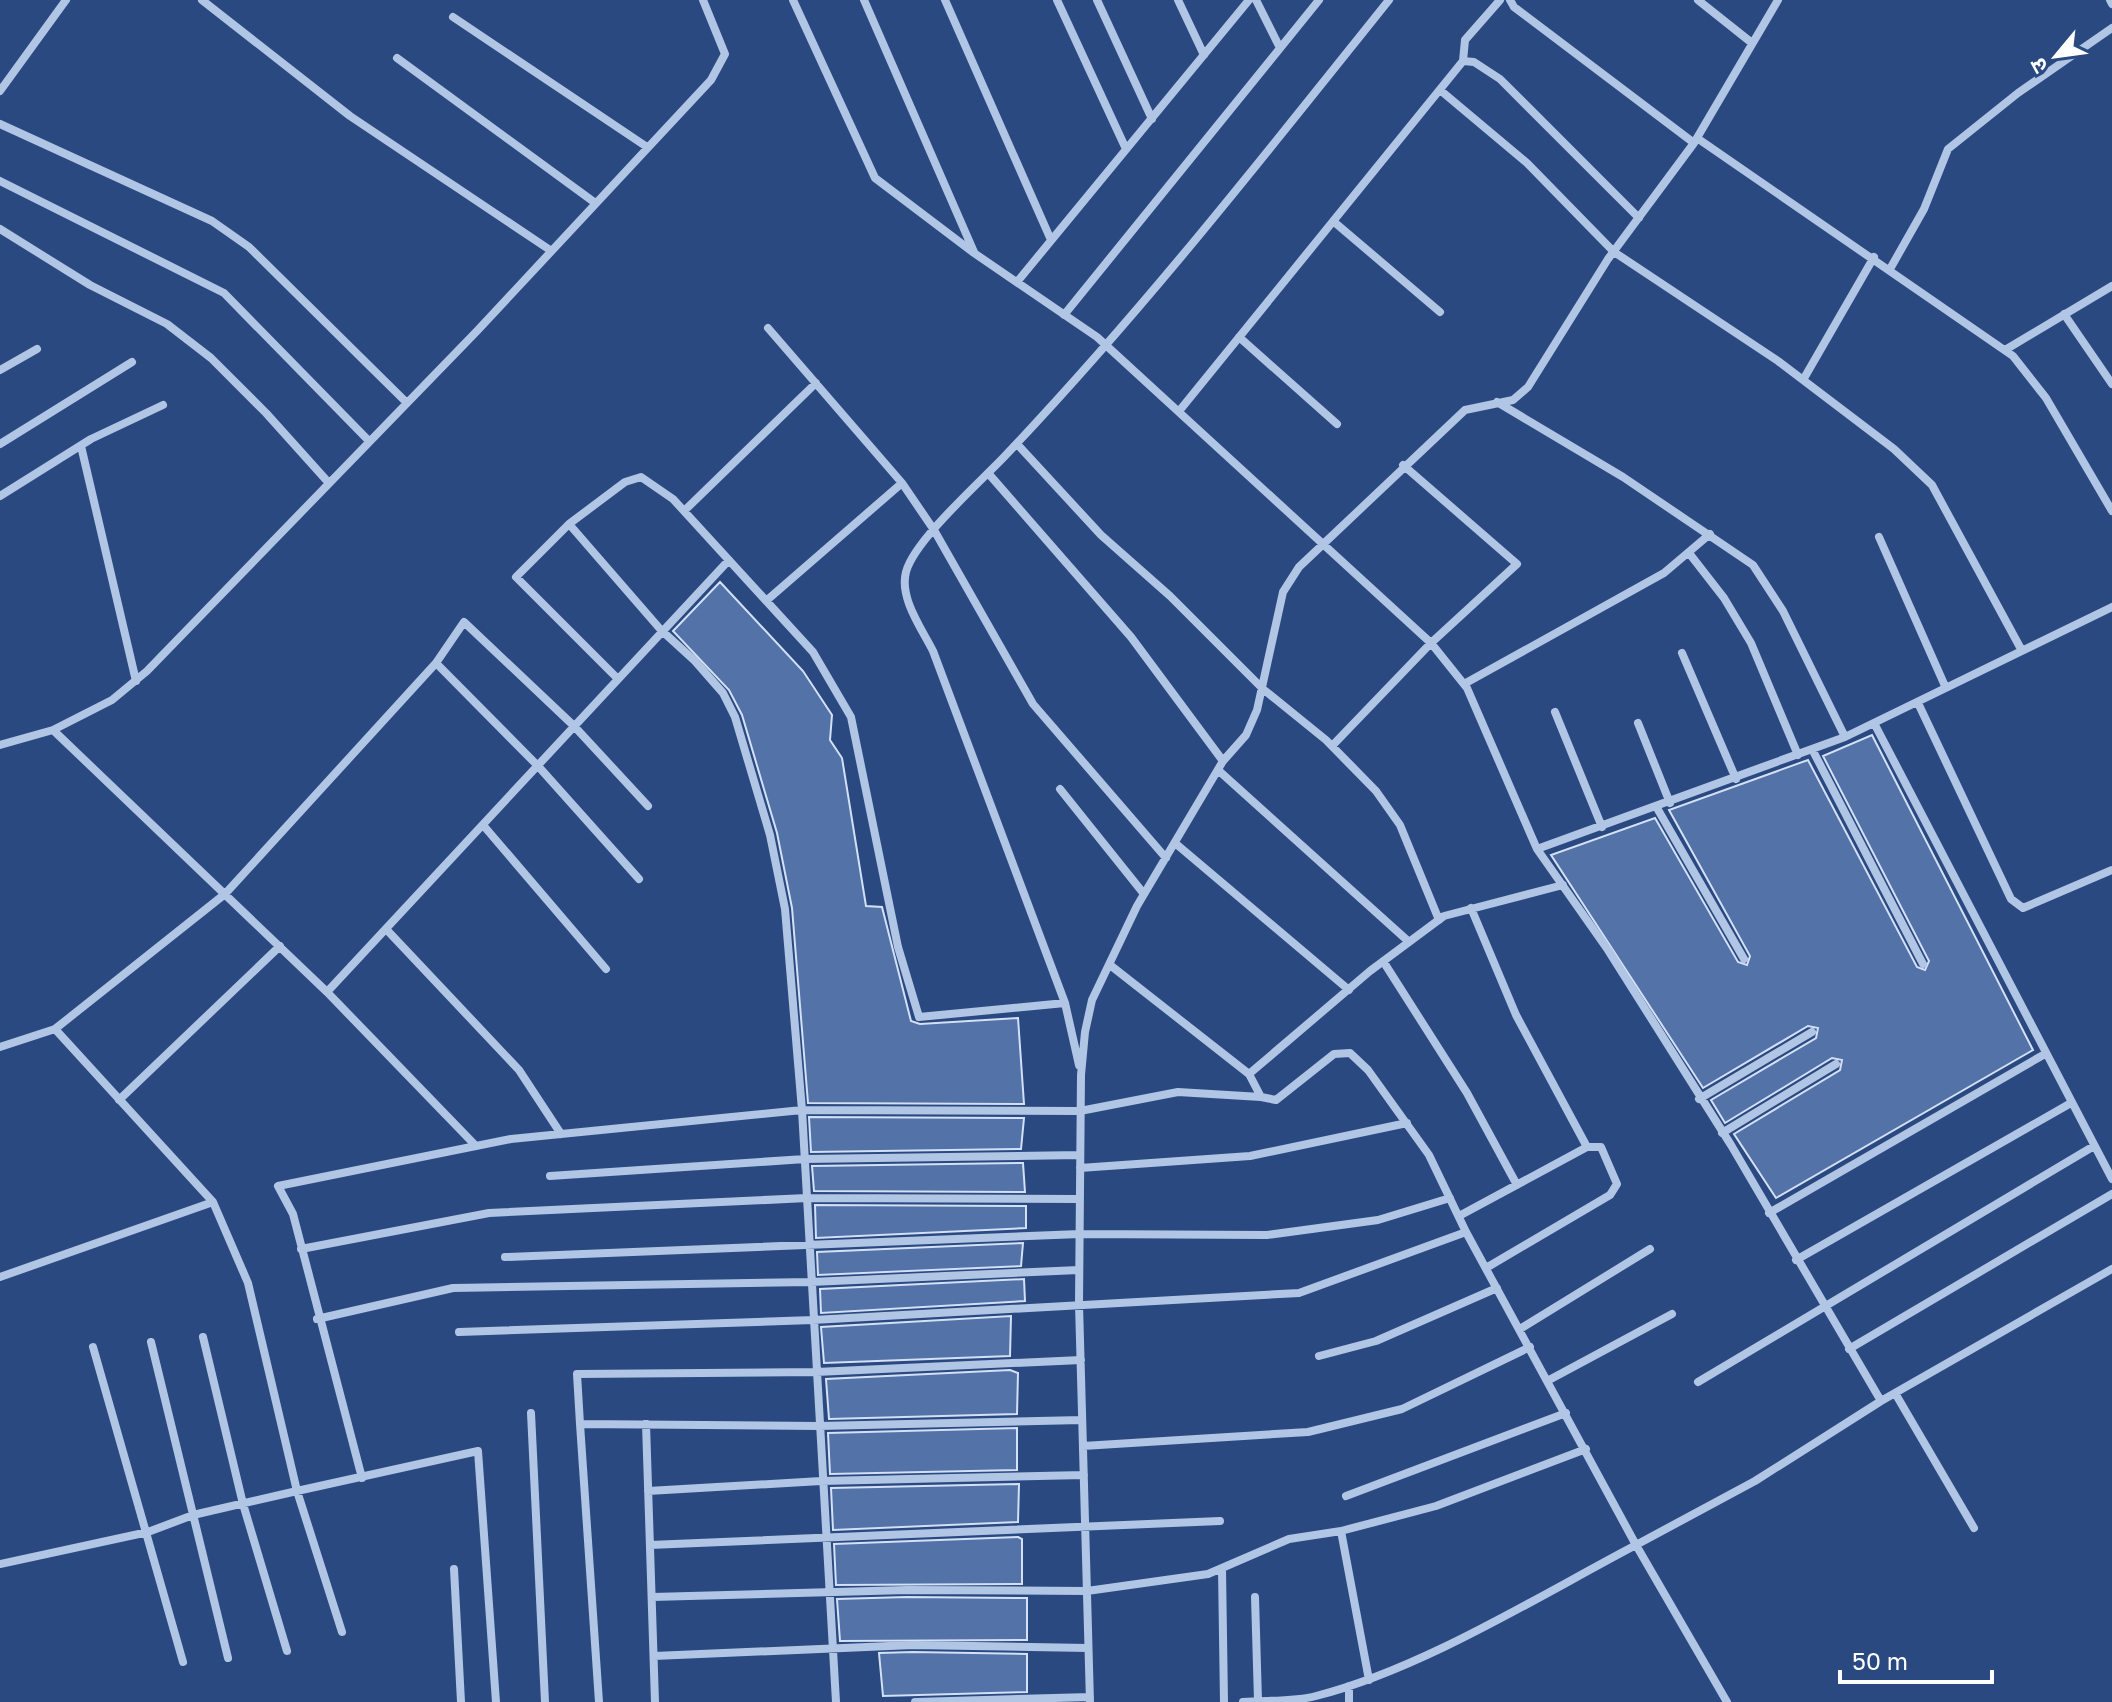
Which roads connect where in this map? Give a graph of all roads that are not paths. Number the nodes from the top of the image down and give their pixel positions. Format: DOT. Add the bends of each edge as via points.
graph roads {
  1 [pos="66,0"];
  2 [pos="202,0"];
  3 [pos="703,0"];
  4 [pos="793,0"];
  5 [pos="864,0"];
  6 [pos="945,0"];
  7 [pos="1057,0"];
  8 [pos="1097,0"];
  9 [pos="1178,0"];
  10 [pos="1249,0"];
  11 [pos="1256,0"];
  12 [pos="1319,0"];
  13 [pos="1389,0"];
  14 [pos="1510,0"];
  15 [pos="1698,0"];
  16 [pos="1778,0"];
  17 [pos="1498,1"];
  18 [pos="453,17"];
  19 [pos="2112,28"];
  20 [pos="1752,43"];
  21 [pos="1280,48"];
  22 [pos="1204,55"];
  23 [pos="397,58"];
  24 [pos="1463,61"];
  25 [pos="1440,90"];
  26 [pos="0,91"];
  27 [pos="1152,119"];
  28 [pos="0,124"];
  29 [pos="1695,140"];
  30 [pos="647,147"];
  31 [pos="1126,149"];
  32 [pos="0,181"];
  33 [pos="594,202"];
  34 [pos="1639,218"];
  35 [pos="1333,221"];
  36 [pos="0,229"];
  37 [pos="1051,240"];
  38 [pos="550,250"];
  39 [pos="1614,252"];
  40 [pos="974,253"];
  41 [pos="1874,257"];
  42 [pos="1890,269"];
  43 [pos="1017,282"];
  44 [pos="2112,286"];
  45 [pos="1440,312"];
  46 [pos="2064,314"];
  47 [pos="1064,315"];
  48 [pos="768,328"];
  49 [pos="1239,337"];
  50 [pos="1107,347"];
  51 [pos="37,349"];
  52 [pos="2005,350"];
  53 [pos="132,362"];
  54 [pos="0,370"];
  55 [pos="1803,380"];
  56 [pos="816,383"];
  57 [pos="2112,384"];
  58 [pos="406,402"];
  59 [pos="1496,402"];
  60 [pos="163,405"];
  61 [pos="1180,410"];
  62 [pos="1337,424"];
  63 [pos="369,441"];
  64 [pos="0,444"];
  65 [pos="1017,444"];
  66 [pos="81,446"];
  67 [pos="1403,465"];
  68 [pos="988,473"];
  69 [pos="328,482"];
  70 [pos="902,483"];
  71 [pos="0,496"];
  72 [pos="684,511"];
  73 [pos="2112,511"];
  74 [pos="569,524"];
  75 [pos="934,530"];
  76 [pos="1710,534"];
  77 [pos="1879,537"];
  78 [pos="1322,544"];
  79 [pos="1689,553"];
  80 [pos="729,560"];
  81 [pos="766,601"];
  82 [pos="2112,607"];
  83 [pos="661,630"];
  84 [pos="1431,643"];
  85 [pos="2021,649"];
  86 [pos="1682,653"];
  87 [pos="436,663"];
  88 [pos="617,678"];
  89 [pos="136,681"];
  90 [pos="1464,684"];
  91 [pos="1945,686"];
  92 [pos="1263,689"];
  93 [pos="1918,703"];
  94 [pos="1555,712"];
  95 [pos="1638,723"];
  96 [pos="1874,723"];
  97 [pos="574,726"];
  98 [pos="53,730"];
  99 [pos="1845,737"];
  100 [pos="0,745"];
  101 [pos="1332,746"];
  102 [pos="1812,749"];
  103 [pos="1798,755"];
  104 [pos="1223,761"];
  105 [pos="538,766"];
  106 [pos="1218,770"];
  107 [pos="1736,779"];
  108 [pos="1060,789"];
  109 [pos="1670,803"];
  110 [pos="648,806"];
  111 [pos="1657,808"];
  112 [pos="483,825"];
  113 [pos="1602,827"];
  114 [pos="1175,843"];
  115 [pos="1537,849"];
  116 [pos="1166,858"];
  117 [pos="2112,870"];
  118 [pos="639,879"];
  119 [pos="1563,885"];
  120 [pos="225,894"];
  121 [pos="1144,894"];
  122 [pos="1471,908"];
  123 [pos="1439,920"];
  124 [pos="386,929"];
  125 [pos="1408,941"];
  126 [pos="280,946"];
  127 [pos="1744,959"];
  128 [pos="1383,961"];
  129 [pos="1923,964"];
  130 [pos="1110,965"];
  131 [pos="606,969"];
  132 [pos="1349,990"];
  133 [pos="327,992"];
  134 [pos="1065,1003"];
  135 [pos="55,1029"];
  136 [pos="1812,1032"];
  137 [pos="0,1047"];
  138 [pos="2045,1054"];
  139 [pos="1836,1064"];
  140 [pos="1249,1074"];
  141 [pos="1081,1075"];
  142 [pos="1261,1097"];
  143 [pos="1699,1099"];
  144 [pos="119,1100"];
  145 [pos="2071,1103"];
  146 [pos="802,1110"];
  147 [pos="1080,1111"];
  148 [pos="1407,1123"];
  149 [pos="1722,1133"];
  150 [pos="561,1134"];
  151 [pos="476,1146"];
  152 [pos="2094,1146"];
  153 [pos="1587,1147"];
  154 [pos="1080,1155"];
  155 [pos="805,1159"];
  156 [pos="1080,1168"];
  157 [pos="550,1176"];
  158 [pos="2112,1179"];
  159 [pos="1517,1185"];
  160 [pos="2112,1194"];
  161 [pos="807,1198"];
  162 [pos="1450,1198"];
  163 [pos="1080,1199"];
  164 [pos="213,1202"];
  165 [pos="1769,1213"];
  166 [pos="1459,1216"];
  167 [pos="1466,1232"];
  168 [pos="1080,1234"];
  169 [pos="809,1243"];
  170 [pos="301,1249"];
  171 [pos="1650,1249"];
  172 [pos="505,1257"];
  173 [pos="1796,1260"];
  174 [pos="1486,1268"];
  175 [pos="2112,1269"];
  176 [pos="1079,1270"];
  177 [pos="0,1277"];
  178 [pos="811,1282"];
  179 [pos="1497,1288"];
  180 [pos="1079,1304"];
  181 [pos="1824,1307"];
  182 [pos="1672,1314"];
  183 [pos="317,1319"];
  184 [pos="813,1320"];
  185 [pos="1520,1329"];
  186 [pos="459,1332"];
  187 [pos="203,1337"];
  188 [pos="151,1342"];
  189 [pos="93,1347"];
  190 [pos="1530,1347"];
  191 [pos="1849,1349"];
  192 [pos="1319,1356"];
  193 [pos="1081,1360"];
  194 [pos="816,1372"];
  195 [pos="1549,1380"];
  196 [pos="1698,1382"];
  197 [pos="1895,1393"];
  198 [pos="1881,1401"];
  199 [pos="531,1413"];
  200 [pos="1566,1413"];
  201 [pos="1082,1420"];
  202 [pos="580,1424"];
  203 [pos="646,1424"];
  204 [pos="819,1426"];
  205 [pos="1083,1446"];
  206 [pos="1586,1449"];
  207 [pos="1084,1475"];
  208 [pos="362,1478"];
  209 [pos="821,1481"];
  210 [pos="297,1491"];
  211 [pos="648,1491"];
  212 [pos="1346,1496"];
  213 [pos="243,1504"];
  214 [pos="193,1515"];
  215 [pos="1220,1521"];
  216 [pos="1974,1528"];
  217 [pos="1085,1529"];
  218 [pos="1341,1531"];
  219 [pos="148,1532"];
  220 [pos="825,1539"];
  221 [pos="650,1545"];
  222 [pos="1636,1545"];
  223 [pos="0,1564"];
  224 [pos="454,1569"];
  225 [pos="1222,1569"];
  226 [pos="828,1591"];
  227 [pos="1087,1591"];
  228 [pos="652,1597"];
  229 [pos="1255,1597"];
  230 [pos="342,1632"];
  231 [pos="831,1648"];
  232 [pos="1088,1648"];
  233 [pos="287,1651"];
  234 [pos="654,1656"];
  235 [pos="228,1658"];
  236 [pos="183,1662"];
  237 [pos="1369,1680"];
  238 [pos="1349,1686"];
  239 [pos="1090,1699"];
  240 [pos="1060,1700"];
  241 [pos="1262,1701"];
  242 [pos="461,1702"];
  243 [pos="496,1702"];
  244 [pos="545,1702"];
  245 [pos="599,1702"];
  246 [pos="655,1702"];
  247 [pos="836,1702"];
  248 [pos="915,1702"];
  249 [pos="1224,1702"];
  250 [pos="1243,1702"];
  251 [pos="1349,1702"];
  252 [pos="1727,1702"];
  1 -- 26 [label="street"];
  2 -- 38 [label="street" via="350,116"];
  3 -- 30 [label="street" via="725,54 720,68"];
  4 -- 40 [label="street" via="875,178"];
  5 -- 40 [label="street"];
  6 -- 37 [label="street"];
  7 -- 31 [label="street"];
  8 -- 27 [label="street"];
  9 -- 22 [label="street"];
  10 -- 22 [label="street"];
  11 -- 21 [label="street"];
  12 -- 21 [label="street"];
  13 -- 50 [label="street"];
  14 -- 29 [label="street"];
  15 -- 20 [label="street"];
  16 -- 20 [label="street"];
  17 -- 24 [label="street" via="1465,40"];
  18 -- 30 [label="street"];
  19 -- 42 [label="street" via="1948,149 1924,209"];
  20 -- 29 [label="street"];
  21 -- 47 [label="street"];
  22 -- 27 [label="street"];
  23 -- 33 [label="street"];
  24 -- 25 [label="street"];
  24 -- 34 [label="street" via="1500,79"];
  25 -- 35 [label="street"];
  25 -- 39 [label="street" via="1527,163"];
  27 -- 31 [label="street"];
  28 -- 58 [label="street" via="212,221 249,247"];
  29 -- 34 [label="street"];
  29 -- 41 [label="street"];
  30 -- 33 [label="street"];
  31 -- 37 [label="street"];
  32 -- 63 [label="street" via="224,293"];
  33 -- 38 [label="street"];
  34 -- 39 [label="street"];
  35 -- 45 [label="street"];
  35 -- 49 [label="street"];
  36 -- 69 [label="street" via="90,285 167,324 211,358"];
  37 -- 43 [label="street"];
  38 -- 58 [label="street"];
  39 -- 55 [label="street"];
  39 -- 59 [label="street" via="1528,387 1513,400"];
  40 -- 43 [label="street"];
  41 -- 42 [label="street"];
  41 -- 55 [label="street"];
  42 -- 52 [label="street"];
  43 -- 47 [label="street"];
  44 -- 46 [label="street"];
  46 -- 52 [label="street"];
  46 -- 57 [label="street"];
  47 -- 50 [label="street"];
  48 -- 56 [label="street"];
  49 -- 61 [label="street"];
  49 -- 62 [label="street"];
  50 -- 61 [label="street"];
  50 -- 65 [label="street"];
  51 -- 54 [label="street"];
  52 -- 73 [label="street" via="2046,398"];
  53 -- 64 [label="street"];
  55 -- 85 [label="street" via="1932,485"];
  56 -- 70 [label="street"];
  56 -- 72 [label="street"];
  58 -- 63 [label="street"];
  59 -- 67 [label="street" via="1465,410"];
  59 -- 76 [label="street"];
  60 -- 66 [label="street"];
  61 -- 78 [label="street"];
  63 -- 69 [label="street"];
  65 -- 68 [label="street"];
  65 -- 92 [label="street" via="1101,535"];
  66 -- 71 [label="street"];
  66 -- 89 [label="street"];
  67 -- 78 [label="street"];
  67 -- 84 [label="street" via="1517,564"];
  68 -- 75 [label="street"];
  68 -- 104 [label="street" via="1131,637"];
  69 -- 89 [label="street"];
  70 -- 75 [label="street"];
  70 -- 81 [label="street"];
  72 -- 74 [label="street" via="641,477 625,482"];
  72 -- 80 [label="street"];
  74 -- 83 [label="street"];
  74 -- 88 [label="street" via="516,577"];
  75 -- 116 [label="street" via="1033,704"];
  75 -- 134 [label="street" via="906,570 904,585 943,674"];
  76 -- 79 [label="street"];
  76 -- 99 [label="street" via="1766,581"];
  77 -- 91 [label="street"];
  78 -- 84 [label="street"];
  78 -- 92 [label="street" via="1283,592"];
  79 -- 90 [label="street" via="1664,573"];
  79 -- 103 [label="street" via="1751,643"];
  80 -- 81 [label="street"];
  80 -- 83 [label="street"];
  81 -- 134 [label="street" via="813,652 851,717 898,947 919,1017"];
  82 -- 85 [label="street"];
  83 -- 88 [label="street"];
  83 -- 146 [label="street" via="723,693 770,835 785,909"];
  84 -- 90 [label="street"];
  84 -- 101 [label="street"];
  85 -- 91 [label="street"];
  86 -- 107 [label="street"];
  87 -- 97 [label="street" via="464,622"];
  87 -- 105 [label="street"];
  87 -- 120 [label="street"];
  88 -- 97 [label="street"];
  89 -- 98 [label="street" via="112,700"];
  90 -- 115 [label="street"];
  91 -- 93 [label="street"];
  92 -- 101 [label="street"];
  92 -- 104 [label="street" via="1246,735"];
  93 -- 96 [label="street"];
  93 -- 117 [label="street" via="2011,899 2023,908"];
  94 -- 113 [label="street"];
  95 -- 109 [label="street"];
  96 -- 99 [label="street"];
  96 -- 138 [label="street"];
  97 -- 105 [label="street"];
  97 -- 110 [label="street"];
  98 -- 100 [label="street"];
  98 -- 120 [label="street"];
  99 -- 102 [label="street"];
  101 -- 123 [label="street" via="1400,825"];
  102 -- 103 [label="street"];
  102 -- 129 [label="street"];
  103 -- 107 [label="street"];
  104 -- 106 [label="street"];
  105 -- 112 [label="street"];
  105 -- 118 [label="street"];
  106 -- 114 [label="street"];
  106 -- 125 [label="street"];
  107 -- 109 [label="street"];
  108 -- 121 [label="street"];
  109 -- 111 [label="street"];
  111 -- 113 [label="street"];
  111 -- 127 [label="street"];
  112 -- 124 [label="street"];
  112 -- 131 [label="street"];
  113 -- 115 [label="street"];
  114 -- 116 [label="street"];
  114 -- 132 [label="street"];
  115 -- 119 [label="street"];
  116 -- 121 [label="street"];
  119 -- 122 [label="street"];
  119 -- 143 [label="street"];
  120 -- 126 [label="street"];
  120 -- 135 [label="street"];
  121 -- 130 [label="street"];
  122 -- 123 [label="street"];
  122 -- 153 [label="street" via="1516,1015"];
  123 -- 125 [label="street"];
  124 -- 133 [label="street"];
  124 -- 150 [label="street" via="519,1070"];
  125 -- 128 [label="street"];
  126 -- 133 [label="street"];
  126 -- 144 [label="street"];
  128 -- 132 [label="street"];
  128 -- 159 [label="street" via="1467,1093"];
  130 -- 140 [label="street"];
  130 -- 141 [label="street" via="1092,1000"];
  132 -- 140 [label="street"];
  133 -- 151 [label="street"];
  134 -- 141 [label="street"];
  135 -- 137 [label="street"];
  135 -- 144 [label="street"];
  136 -- 143 [label="street"];
  138 -- 145 [label="street"];
  138 -- 165 [label="street"];
  139 -- 149 [label="street"];
  140 -- 142 [label="street"];
  141 -- 147 [label="street"];
  142 -- 147 [label="street" via="1178,1092"];
  142 -- 148 [label="street" via="1276,1100 1334,1054 1350,1053"];
  143 -- 149 [label="street"];
  144 -- 164 [label="street"];
  145 -- 152 [label="street"];
  145 -- 173 [label="street"];
  146 -- 147 [label="street"];
  146 -- 150 [label="street"];
  146 -- 155 [label="street"];
  147 -- 154 [label="street"];
  148 -- 156 [label="street" via="1250,1156"];
  148 -- 162 [label="street"];
  149 -- 165 [label="street"];
  150 -- 151 [label="street"];
  151 -- 170 [label="street" via="278,1186 293,1214"];
  152 -- 158 [label="street"];
  152 -- 181 [label="street"];
  153 -- 159 [label="street"];
  153 -- 174 [label="street" via="1601,1147 1611,1161 1617,1184 1610,1195"];
  154 -- 155 [label="street"];
  154 -- 156 [label="street"];
  155 -- 157 [label="street"];
  155 -- 161 [label="street"];
  156 -- 163 [label="street"];
  159 -- 166 [label="street"];
  160 -- 191 [label="street"];
  161 -- 163 [label="street"];
  161 -- 169 [label="street"];
  161 -- 170 [label="street" via="489,1213"];
  162 -- 166 [label="street"];
  162 -- 168 [label="street" via="1378,1220 1267,1235"];
  163 -- 168 [label="street"];
  164 -- 177 [label="street"];
  164 -- 210 [label="street" via="248,1283"];
  165 -- 173 [label="street"];
  166 -- 167 [label="street"];
  167 -- 174 [label="street"];
  167 -- 180 [label="street" via="1299,1293"];
  168 -- 169 [label="street"];
  168 -- 176 [label="street"];
  169 -- 172 [label="street"];
  169 -- 178 [label="street"];
  170 -- 183 [label="street"];
  171 -- 185 [label="street"];
  173 -- 181 [label="street"];
  174 -- 179 [label="street"];
  175 -- 197 [label="street"];
  176 -- 178 [label="street"];
  176 -- 180 [label="street"];
  178 -- 183 [label="street" via="453,1288"];
  178 -- 184 [label="street"];
  179 -- 185 [label="street"];
  179 -- 192 [label="street" via="1376,1341"];
  180 -- 184 [label="street"];
  180 -- 193 [label="street"];
  181 -- 191 [label="street"];
  181 -- 196 [label="street"];
  182 -- 195 [label="street"];
  183 -- 208 [label="street"];
  184 -- 186 [label="street"];
  184 -- 194 [label="street"];
  185 -- 190 [label="street"];
  187 -- 213 [label="street"];
  188 -- 214 [label="street"];
  189 -- 219 [label="street"];
  190 -- 195 [label="street"];
  190 -- 205 [label="street" via="1402,1409 1308,1432"];
  191 -- 198 [label="street"];
  193 -- 194 [label="street"];
  193 -- 201 [label="street"];
  194 -- 202 [label="street" via="577,1374"];
  194 -- 204 [label="street"];
  195 -- 200 [label="street"];
  197 -- 198 [label="street"];
  197 -- 216 [label="street"];
  198 -- 222 [label="street" via="1755,1481"];
  199 -- 244 [label="street"];
  200 -- 206 [label="street"];
  200 -- 212 [label="street"];
  201 -- 204 [label="street"];
  201 -- 205 [label="street"];
  202 -- 203 [label="street"];
  202 -- 245 [label="street"];
  203 -- 204 [label="street"];
  203 -- 211 [label="street"];
  204 -- 209 [label="street"];
  205 -- 207 [label="street"];
  206 -- 218 [label="street" via="1436,1506"];
  206 -- 222 [label="street"];
  207 -- 209 [label="street"];
  207 -- 217 [label="street"];
  208 -- 210 [label="street"];
  208 -- 243 [label="street" via="478,1451"];
  209 -- 211 [label="street"];
  209 -- 220 [label="street"];
  210 -- 213 [label="street"];
  210 -- 230 [label="street"];
  211 -- 221 [label="street"];
  213 -- 214 [label="street"];
  213 -- 233 [label="street"];
  214 -- 219 [label="street"];
  214 -- 235 [label="street"];
  215 -- 217 [label="street"];
  217 -- 220 [label="street"];
  217 -- 227 [label="street"];
  218 -- 225 [label="street" via="1289,1539"];
  218 -- 237 [label="street"];
  219 -- 223 [label="street"];
  219 -- 236 [label="street"];
  220 -- 221 [label="street"];
  220 -- 226 [label="street"];
  221 -- 228 [label="street"];
  222 -- 237 [label="street"];
  222 -- 252 [label="street"];
  224 -- 242 [label="street"];
  225 -- 227 [label="street"];
  225 -- 249 [label="street"];
  226 -- 227 [label="street"];
  226 -- 228 [label="street"];
  226 -- 231 [label="street"];
  227 -- 232 [label="street"];
  228 -- 234 [label="street"];
  229 -- 241 [label="street"];
  231 -- 232 [label="street"];
  231 -- 234 [label="street"];
  231 -- 247 [label="street"];
  232 -- 239 [label="street"];
  234 -- 246 [label="street"];
  237 -- 238 [label="street"];
  238 -- 241 [label="street" via="1313,1697"];
  238 -- 251 [label="street"];
  239 -- 240 [label="street"];
  240 -- 248 [label="street"];
  241 -- 250 [label="street"];
}
